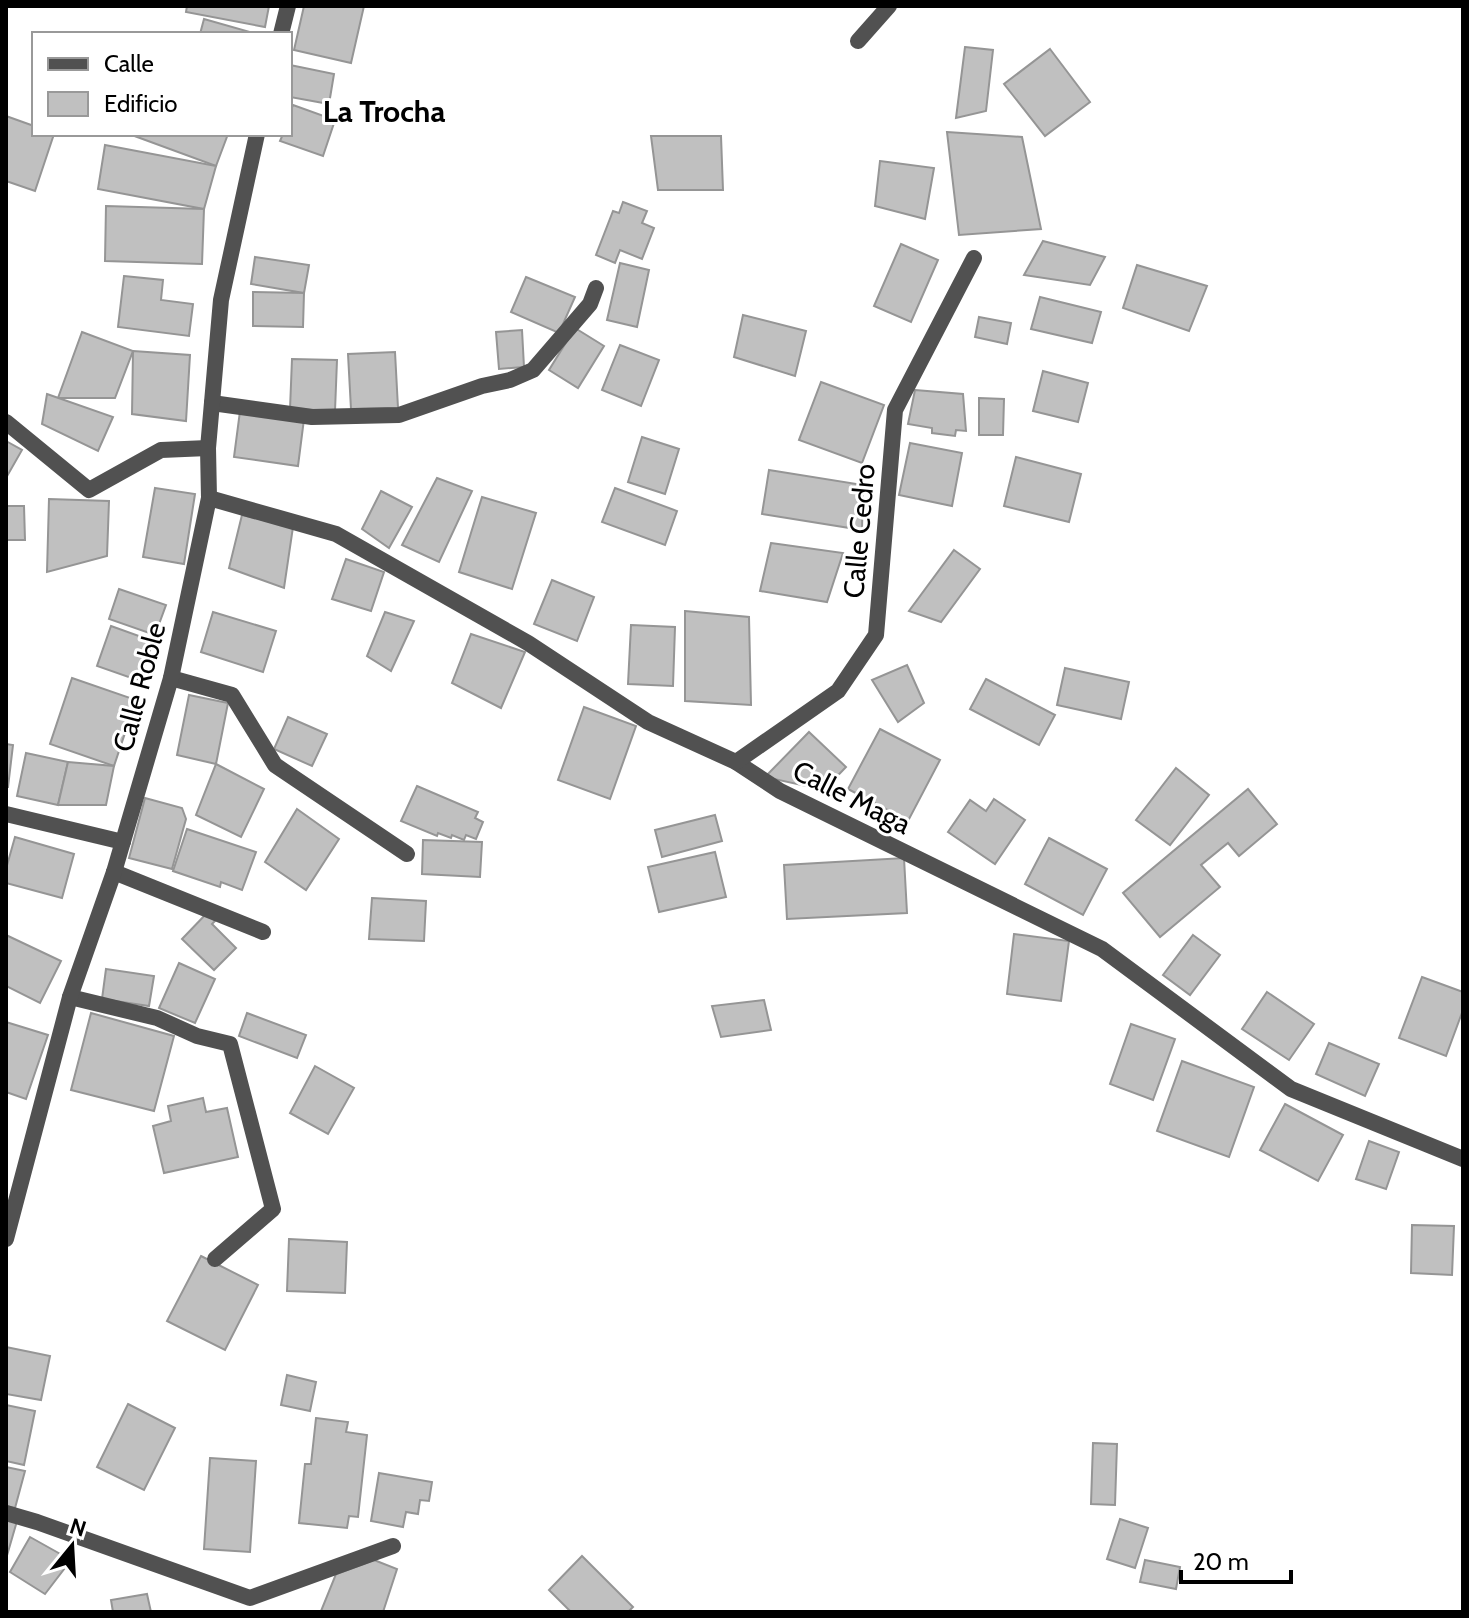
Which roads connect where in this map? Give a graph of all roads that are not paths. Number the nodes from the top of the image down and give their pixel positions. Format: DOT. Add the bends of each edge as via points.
graph roads {
  1 [pos="288,6"];
  2 [pos="889,6"];
  3 [pos="282,32"];
  4 [pos="858,41"];
  5 [pos="257,136"];
  6 [pos="974,258"];
  7 [pos="596,288"];
  8 [pos="212,403"];
  9 [pos="6,422"];
  10 [pos="208,448"];
  11 [pos="209,498"];
  12 [pos="171,678"];
  13 [pos="736,762"];
  14 [pos="6,814"];
  15 [pos="123,842"];
  16 [pos="407,854"];
  17 [pos="114,872"];
  18 [pos="263,932"];
  19 [pos="70,997"];
  20 [pos="1463,1159"];
  21 [pos="6,1239"];
  22 [pos="215,1259"];
  23 [pos="6,1513"];
  24 [pos="393,1546"];
  1 -- 3 [label="street"];
  2 -- 4 [label="street"];
  5 -- 8 [label="street, Calle Roble" via="221,300"];
  6 -- 13 [label="street, Calle Cedro" via="895,410 876,635 838,691"];
  7 -- 8 [label="street" via="590,304 533,370 399,415 312,417"];
  8 -- 10 [label="street, Calle Roble"];
  9 -- 10 [label="street" via="89,490 161,450"];
  10 -- 11 [label="street, Calle Roble"];
  11 -- 12 [label="street, Calle Roble"];
  11 -- 13 [label="street, Calle Maga" via="336,534 528,643 648,722"];
  12 -- 15 [label="street, Calle Roble"];
  12 -- 16 [label="street" via="232,695 275,765"];
  13 -- 20 [label="street, Calle Maga" via="780,791 1102,949 1291,1089"];
  14 -- 15 [label="street"];
  15 -- 17 [label="street, Calle Roble"];
  17 -- 18 [label="street"];
  17 -- 19 [label="street, Calle Roble"];
  19 -- 21 [label="street, Calle Roble"];
  19 -- 22 [label="street" via="157,1018 230,1044 273,1209"];
  23 -- 24 [label="street" via="250,1598"];
}
